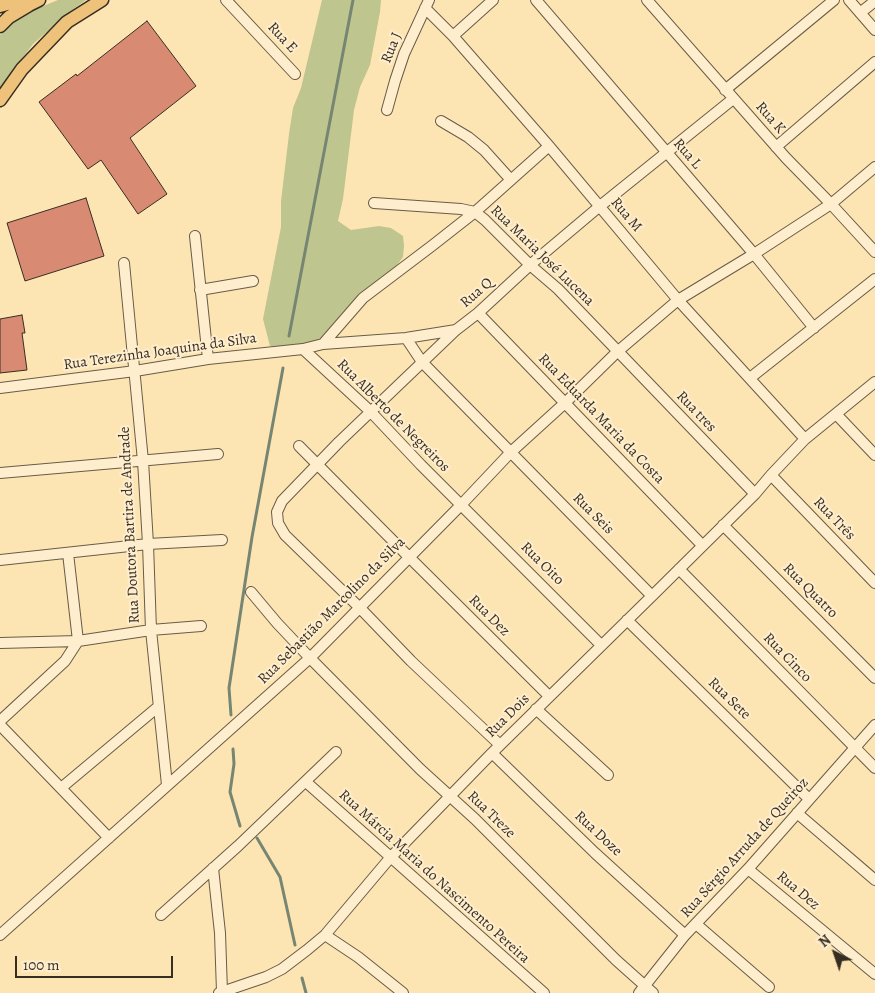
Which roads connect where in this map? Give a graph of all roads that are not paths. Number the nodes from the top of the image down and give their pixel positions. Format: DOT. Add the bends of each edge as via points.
graph roads {
  1 [pos="22,0"];
  2 [pos="39,0"];
  3 [pos="102,0"];
  4 [pos="226,0"];
  5 [pos="494,0"];
  6 [pos="536,0"];
  7 [pos="648,0"];
  8 [pos="834,0"];
  9 [pos="849,0"];
  10 [pos="875,1"];
  11 [pos="427,4"];
  12 [pos="0,6"];
  13 [pos="860,13"];
  14 [pos="0,26"];
  15 [pos="875,30"];
  16 [pos="452,36"];
  17 [pos="875,62"];
  18 [pos="295,74"];
  19 [pos="725,90"];
  20 [pos="733,99"];
  21 [pos="0,100"];
  22 [pos="387,110"];
  23 [pos="440,121"];
  24 [pos="549,146"];
  25 [pos="776,147"];
  26 [pos="666,153"];
  27 [pos="875,167"];
  28 [pos="511,180"];
  29 [pos="374,203"];
  30 [pos="831,204"];
  31 [pos="600,206"];
  32 [pos="475,212"];
  33 [pos="195,236"];
  34 [pos="875,252"];
  35 [pos="754,254"];
  36 [pos="124,263"];
  37 [pos="530,265"];
  38 [pos="875,279"];
  39 [pos="253,281"];
  40 [pos="200,290"];
  41 [pos="678,300"];
  42 [pos="478,313"];
  43 [pos="814,328"];
  44 [pos="456,330"];
  45 [pos="406,338"];
  46 [pos="323,344"];
  47 [pos="303,349"];
  48 [pos="616,352"];
  49 [pos="208,359"];
  50 [pos="422,362"];
  51 [pos="135,371"];
  52 [pos="750,378"];
  53 [pos="875,382"];
  54 [pos="0,388"];
  55 [pos="566,402"];
  56 [pos="370,411"];
  57 [pos="836,414"];
  58 [pos="806,439"];
  59 [pos="299,446"];
  60 [pos="511,452"];
  61 [pos="218,454"];
  62 [pos="875,454"];
  63 [pos="142,461"];
  64 [pos="318,465"];
  65 [pos="0,473"];
  66 [pos="771,475"];
  67 [pos="755,494"];
  68 [pos="461,505"];
  69 [pos="723,525"];
  70 [pos="222,540"];
  71 [pos="148,544"];
  72 [pos="702,545"];
  73 [pos="68,553"];
  74 [pos="409,557"];
  75 [pos="0,560"];
  76 [pos="679,569"];
  77 [pos="875,583"];
  78 [pos="251,592"];
  79 [pos="652,596"];
  80 [pos="360,608"];
  81 [pos="627,620"];
  82 [pos="201,626"];
  83 [pos="151,630"];
  84 [pos="78,641"];
  85 [pos="0,643"];
  86 [pos="602,645"];
  87 [pos="310,658"];
  88 [pos="875,678"];
  89 [pos="549,696"];
  90 [pos="159,706"];
  91 [pos="536,709"];
  92 [pos="0,721"];
  93 [pos="0,725"];
  94 [pos="875,725"];
  95 [pos="500,745"];
  96 [pos="855,748"];
  97 [pos="336,752"];
  98 [pos="492,753"];
  99 [pos="875,768"];
  100 [pos="608,775"];
  101 [pos="306,782"];
  102 [pos="168,785"];
  103 [pos="61,788"];
  104 [pos="449,796"];
  105 [pos="809,799"];
  106 [pos="797,813"];
  107 [pos="109,838"];
  108 [pos="390,858"];
  109 [pos="213,868"];
  110 [pos="748,868"];
  111 [pos="875,880"];
  112 [pos="161,915"];
  113 [pos="696,924"];
  114 [pos="0,935"];
  115 [pos="325,935"];
  116 [pos="685,935"];
  117 [pos="875,974"];
  118 [pos="769,988"];
  119 [pos="646,991"];
  120 [pos="220,992"];
  121 [pos="403,993"];
  122 [pos="544,993"];
  1 -- 12 [label="main road"];
  2 -- 14 [label="main road"];
  3 -- 21 [label="main road" via="67,22 22,69"];
  4 -- 18 [label="street, Rua E"];
  5 -- 16 [label="street"];
  6 -- 26 [label="street, Rua L"];
  7 -- 19 [label="street, Rua K"];
  8 -- 19 [label="street"];
  9 -- 13 [label="street"];
  10 -- 13 [label="street"];
  11 -- 16 [label="street, Rua M"];
  11 -- 22 [label="street, Rua J" via="404,54"];
  13 -- 15 [label="street"];
  16 -- 24 [label="street, Rua M"];
  17 -- 25 [label="street"];
  19 -- 20 [label="street, Rua K"];
  20 -- 25 [label="street, Rua K"];
  20 -- 26 [label="street, Rua Q"];
  23 -- 28 [label="street" via="484,150"];
  24 -- 28 [label="street"];
  24 -- 31 [label="street, Rua M"];
  25 -- 30 [label="street, Rua K"];
  26 -- 31 [label="street, Rua Q"];
  26 -- 35 [label="street, Rua L"];
  27 -- 30 [label="street, Rua Sebastião Marcolino da Silva"];
  28 -- 32 [label="street"];
  29 -- 32 [label="street, Rua Maria José Lucena"];
  30 -- 34 [label="street, Rua K"];
  30 -- 35 [label="street, Rua Sebastião Marcolino da Silva"];
  31 -- 37 [label="street, Rua Q"];
  31 -- 41 [label="street, Rua M"];
  32 -- 37 [label="street, Rua Maria José Lucena"];
  32 -- 46 [label="street" via="363,298"];
  33 -- 40 [label="street"];
  35 -- 41 [label="street, Rua Sebastião Marcolino da Silva"];
  35 -- 43 [label="street, Rua L"];
  36 -- 51 [label="street, Rua Doutora Bartira de Andrade"];
  37 -- 42 [label="street, Rua Q"];
  37 -- 48 [label="street, Rua Maria José Lucena" via="558,289"];
  38 -- 43 [label="street"];
  39 -- 40 [label="street"];
  40 -- 49 [label="street"];
  41 -- 48 [label="street, Rua Sebastião Marcolino da Silva"];
  41 -- 52 [label="street, Rua M"];
  42 -- 44 [label="street, Rua Q"];
  42 -- 55 [label="street, Rua Eduarda Maria da Costa"];
  43 -- 52 [label="street"];
  44 -- 45 [label="street, Rua Terezinha Joaquina da Silva"];
  44 -- 50 [label="street, Rua Q"];
  45 -- 46 [label="street, Rua Terezinha Joaquina da Silva"];
  45 -- 50 [label="street, Rua Seis"];
  46 -- 47 [label="street, Rua Terezinha Joaquina da Silva"];
  47 -- 49 [label="street, Rua Terezinha Joaquina da Silva"];
  47 -- 56 [label="street, Rua Alberto de Negreiros"];
  48 -- 55 [label="street, Rua Sebastião Marcolino da Silva"];
  48 -- 67 [label="street, Rua tres"];
  49 -- 51 [label="street, Rua Terezinha Joaquina da Silva"];
  50 -- 56 [label="street, Rua Q"];
  50 -- 60 [label="street, Rua Seis"];
  51 -- 54 [label="street, Rua Terezinha Joaquina da Silva"];
  51 -- 63 [label="street, Rua Doutora Bartira de Andrade"];
  52 -- 58 [label="street, Rua M"];
  53 -- 57 [label="street, Rua Dois"];
  55 -- 60 [label="street, Rua Sebastião Marcolino da Silva"];
  55 -- 72 [label="street, Rua Eduarda Maria da Costa"];
  56 -- 64 [label="street, Rua Q"];
  56 -- 68 [label="street, Rua Alberto de Negreiros"];
  57 -- 58 [label="street, Rua Dois"];
  57 -- 62 [label="street"];
  58 -- 66 [label="street, Rua Dois"];
  59 -- 64 [label="street, Rua Dez"];
  60 -- 68 [label="street, Rua Sebastião Marcolino da Silva"];
  60 -- 79 [label="street, Rua Seis"];
  61 -- 63 [label="street"];
  63 -- 65 [label="street"];
  63 -- 71 [label="street, Rua Doutora Bartira de Andrade"];
  64 -- 74 [label="street, Rua Dez"];
  64 -- 80 [label="street, Rua Q" via="282,501 277,512 278,523 285,535"];
  66 -- 67 [label="street, Rua Dois"];
  66 -- 77 [label="street, Rua Três"];
  67 -- 69 [label="street, Rua Dois"];
  68 -- 74 [label="street, Rua Sebastião Marcolino da Silva"];
  68 -- 86 [label="street, Rua Oito"];
  69 -- 72 [label="street, Rua Dois"];
  69 -- 88 [label="street, Rua Quatro"];
  70 -- 71 [label="street"];
  71 -- 73 [label="street"];
  71 -- 83 [label="street, Rua Doutora Bartira de Andrade"];
  72 -- 76 [label="street, Rua Dois"];
  73 -- 75 [label="street"];
  73 -- 84 [label="street"];
  74 -- 80 [label="street, Rua Sebastião Marcolino da Silva"];
  74 -- 89 [label="street, Rua Dez"];
  76 -- 79 [label="street, Rua Dois"];
  76 -- 96 [label="street, Rua Cinco"];
  78 -- 87 [label="street, Rua Treze"];
  79 -- 81 [label="street, Rua Dois"];
  80 -- 87 [label="street, Rua Sebastião Marcolino da Silva"];
  80 -- 95 [label="street"];
  81 -- 86 [label="street, Rua Dois"];
  81 -- 105 [label="street, Rua Sete"];
  82 -- 83 [label="street"];
  83 -- 84 [label="street"];
  83 -- 90 [label="street, Rua Doutora Bartira de Andrade"];
  84 -- 85 [label="street"];
  84 -- 92 [label="street" via="65,661"];
  86 -- 89 [label="street, Rua Dois"];
  87 -- 102 [label="street, Rua Sebastião Marcolino da Silva"];
  87 -- 104 [label="street, Rua Treze"];
  89 -- 91 [label="street, Rua Dois"];
  90 -- 102 [label="street, Rua Doutora Bartira de Andrade"];
  90 -- 103 [label="street"];
  91 -- 95 [label="street, Rua Dois"];
  91 -- 100 [label="street"];
  93 -- 103 [label="street"];
  94 -- 96 [label="street, Rua Sérgio Arruda de Queiroz"];
  95 -- 98 [label="street, Rua Dois"];
  96 -- 99 [label="street, Rua Cinco"];
  96 -- 105 [label="street, Rua Sérgio Arruda de Queiroz"];
  97 -- 101 [label="street"];
  98 -- 104 [label="street, Rua Dois"];
  98 -- 116 [label="street, Rua Doze"];
  101 -- 108 [label="street, Rua Márcia Maria do Nascimento Pereira"];
  101 -- 109 [label="street"];
  102 -- 107 [label="street, Rua Sebastião Marcolino da Silva"];
  103 -- 107 [label="street"];
  104 -- 108 [label="street, Rua Dois"];
  104 -- 119 [label="street, Rua Treze"];
  105 -- 106 [label="street, Rua Sérgio Arruda de Queiroz"];
  106 -- 110 [label="street, Rua Sérgio Arruda de Queiroz"];
  106 -- 111 [label="street"];
  107 -- 114 [label="street, Rua Sebastião Marcolino da Silva"];
  108 -- 115 [label="street, Rua Dois"];
  108 -- 122 [label="street, Rua Márcia Maria do Nascimento Pereira"];
  109 -- 112 [label="street"];
  109 -- 120 [label="street" via="220,934"];
  110 -- 113 [label="street, Rua Sérgio Arruda de Queiroz"];
  110 -- 117 [label="street, Rua Dez"];
  113 -- 116 [label="street, Rua Sérgio Arruda de Queiroz"];
  113 -- 118 [label="street"];
  115 -- 120 [label="street, Rua Dois" via="282,969"];
  115 -- 121 [label="street"];
  116 -- 119 [label="street, Rua Sérgio Arruda de Queiroz"];
}
